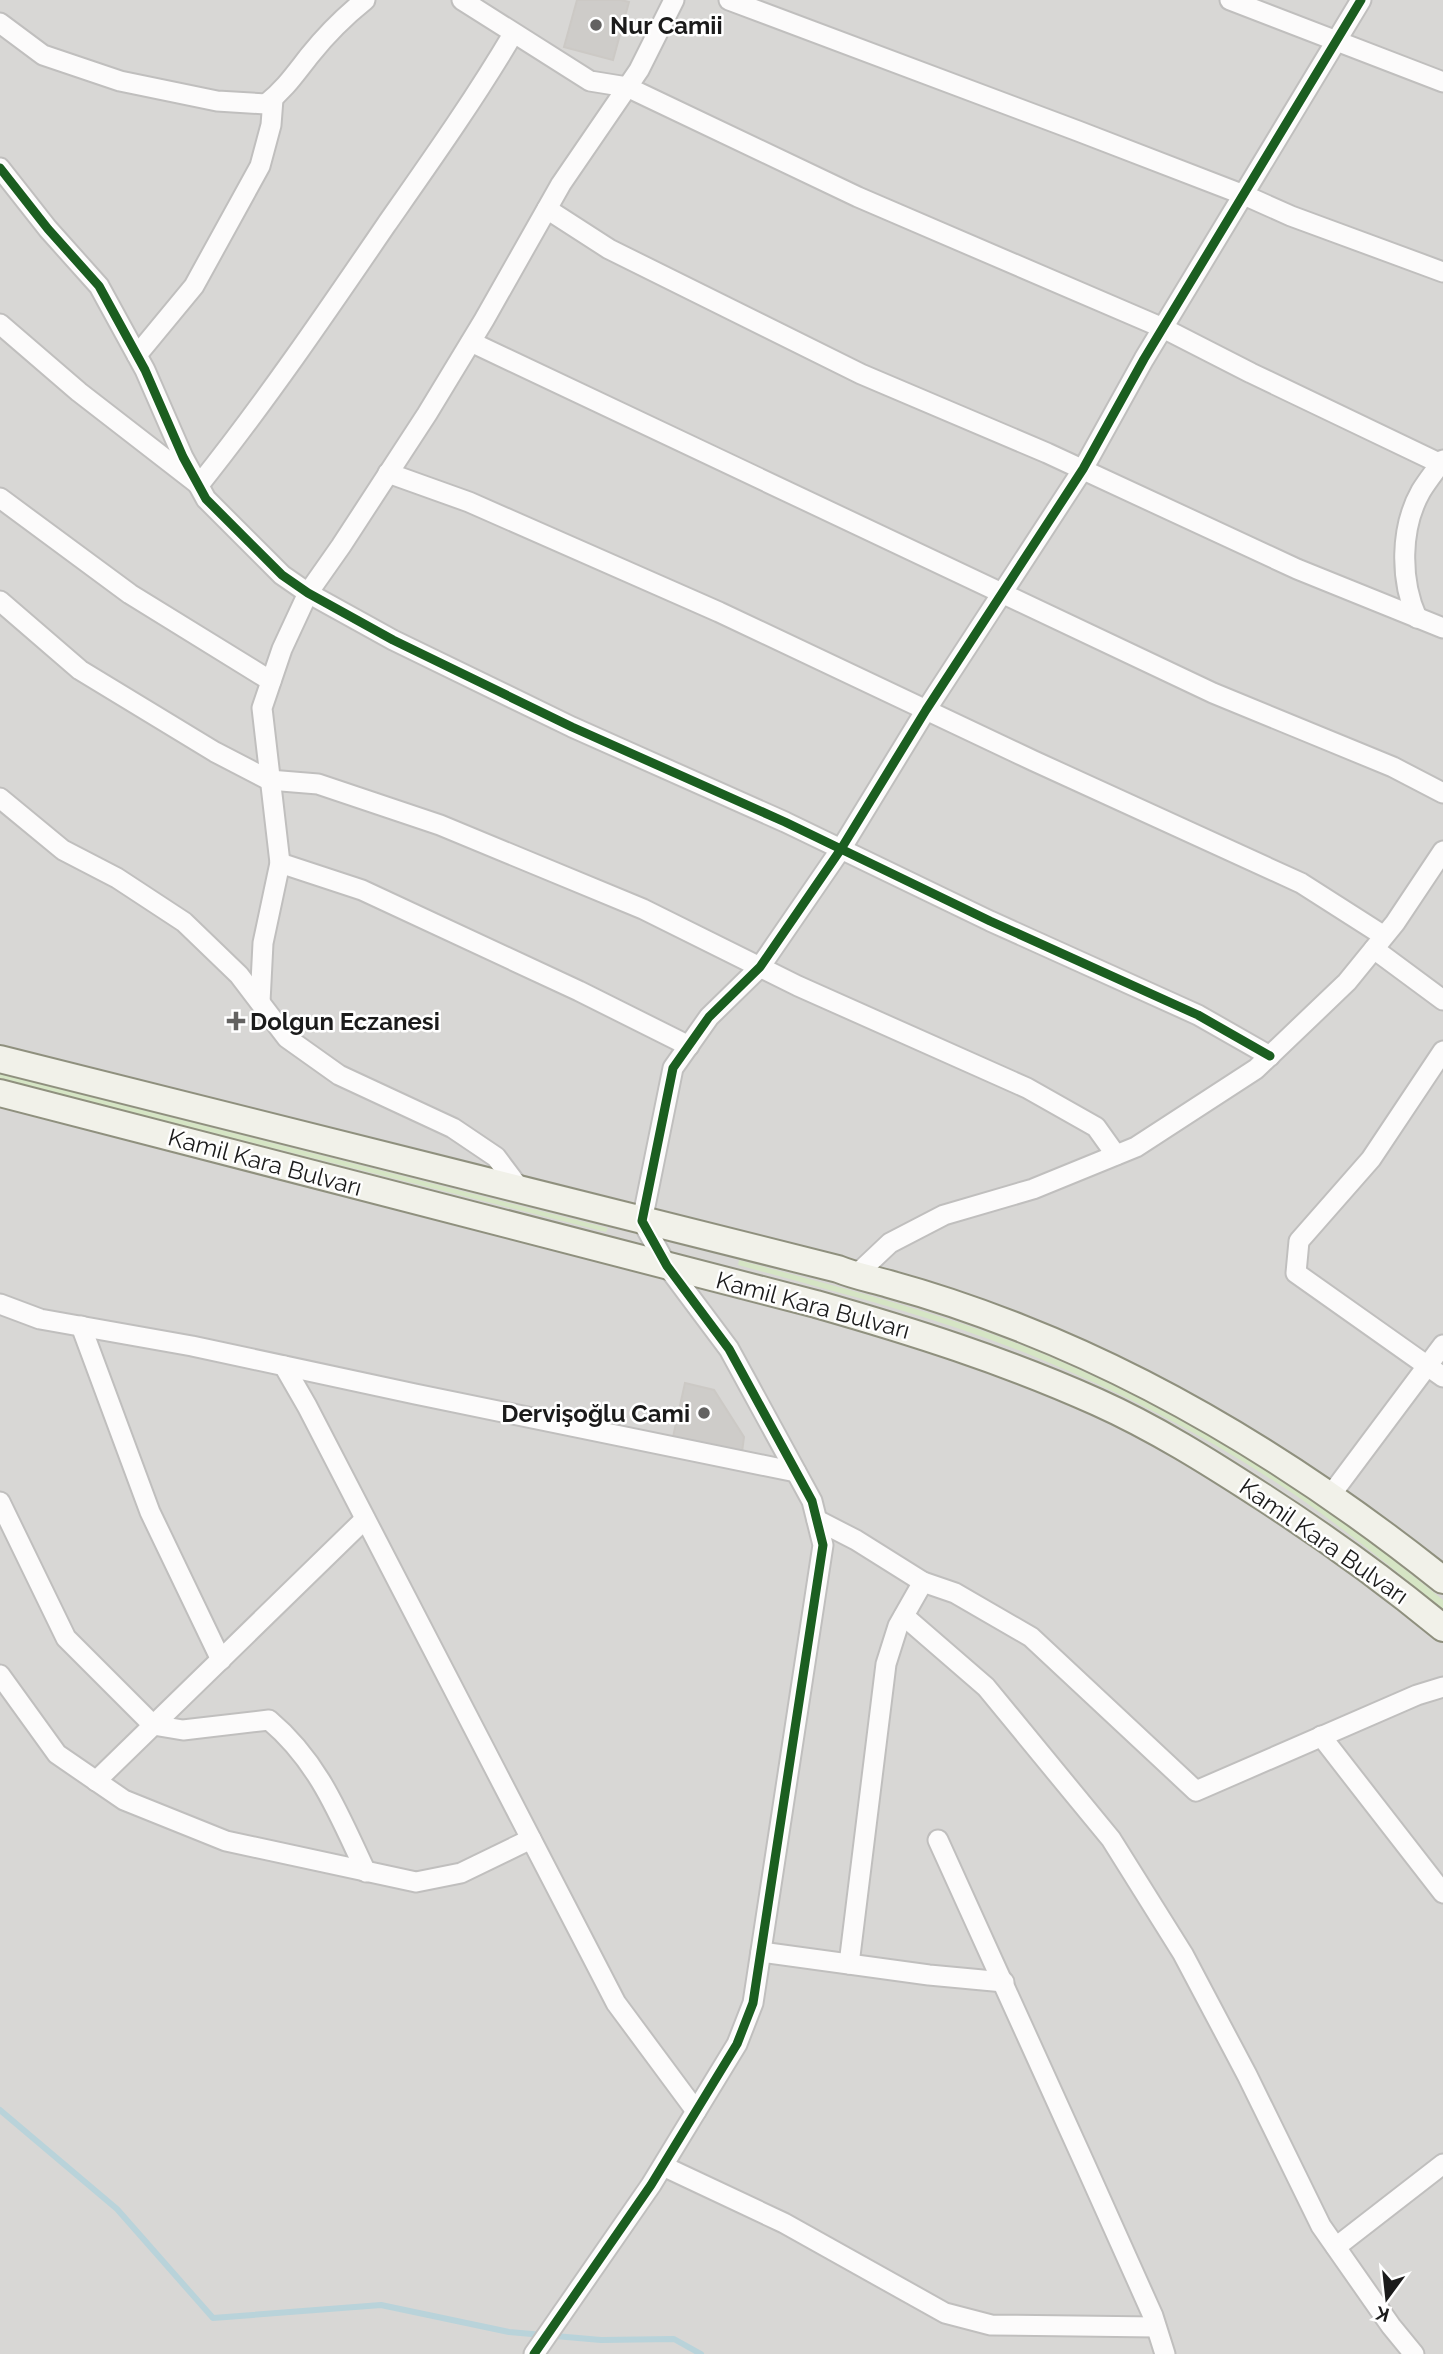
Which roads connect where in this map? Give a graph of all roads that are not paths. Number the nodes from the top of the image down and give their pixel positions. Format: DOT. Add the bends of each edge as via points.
graph roads {
  1 [pos="365,0"];
  2 [pos="462,0"];
  3 [pos="674,0"];
  4 [pos="729,0"];
  5 [pos="1230,0"];
  6 [pos="1361,0"];
  7 [pos="0,23"];
  8 [pos="513,34"];
  9 [pos="1335,41"];
  10 [pos="1443,82"];
  11 [pos="628,87"];
  12 [pos="272,99"];
  13 [pos="0,168"];
  14 [pos="1244,195"];
  15 [pos="547,209"];
  16 [pos="1443,272"];
  17 [pos="0,324"];
  18 [pos="1163,328"];
  19 [pos="471,342"];
  20 [pos="137,355"];
  21 [pos="1442,462"];
  22 [pos="1083,469"];
  23 [pos="388,473"];
  24 [pos="199,485"];
  25 [pos="0,498"];
  26 [pos="1002,592"];
  27 [pos="307,593"];
  28 [pos="0,601"];
  29 [pos="1417,618"];
  30 [pos="1443,628"];
  31 [pos="271,681"];
  32 [pos="926,710"];
  33 [pos="269,780"];
  34 [pos="1443,793"];
  35 [pos="0,797"];
  36 [pos="841,849"];
  37 [pos="1443,851"];
  38 [pos="281,863"];
  39 [pos="1379,942"];
  40 [pos="760,967"];
  41 [pos="1443,1000"];
  42 [pos="260,1002"];
  43 [pos="689,1046"];
  44 [pos="1443,1051"];
  45 [pos="1270,1056"];
  46 [pos="0,1059"];
  47 [pos="0,1093"];
  48 [pos="1116,1155"];
  49 [pos="520,1189"];
  50 [pos="642,1220"];
  51 [pos="667,1266"];
  52 [pos="855,1276"];
  53 [pos="0,1304"];
  54 [pos="80,1326"];
  55 [pos="1443,1345"];
  56 [pos="284,1366"];
  57 [pos="1436,1372"];
  58 [pos="796,1472"];
  59 [pos="1330,1496"];
  60 [pos="0,1502"];
  61 [pos="365,1519"];
  62 [pos="817,1520"];
  63 [pos="1443,1580"];
  64 [pos="923,1582"];
  65 [pos="904,1616"];
  66 [pos="1443,1628"];
  67 [pos="221,1660"];
  68 [pos="0,1675"];
  69 [pos="1443,1687"];
  70 [pos="153,1725"];
  71 [pos="1321,1736"];
  72 [pos="96,1781"];
  73 [pos="531,1839"];
  74 [pos="938,1840"];
  75 [pos="366,1872"];
  76 [pos="1443,1894"];
  77 [pos="761,1952"];
  78 [pos="849,1964"];
  79 [pos="1004,1982"];
  80 [pos="696,2111"];
  81 [pos="1443,2164"];
  82 [pos="663,2166"];
  83 [pos="1336,2247"];
  84 [pos="1156,2327"];
  85 [pos="534,2354"];
  86 [pos="1165,2354"];
  87 [pos="1414,2354"];
  1 -- 12 [label="street" via="345,16"];
  2 -- 8 [label="street"];
  3 -- 11 [label="street"];
  4 -- 14 [label="street"];
  5 -- 9 [label="street"];
  6 -- 9 [label="street"];
  7 -- 12 [label="street" via="43,55 120,81 217,101 266,104"];
  8 -- 11 [label="street" via="590,81"];
  8 -- 24 [label="street" via="356,270"];
  9 -- 10 [label="street"];
  9 -- 14 [label="street"];
  11 -- 15 [label="street"];
  11 -- 18 [label="street" via="858,197"];
  12 -- 20 [label="street" via="271,125 260,166 194,286"];
  13 -- 20 [label="street" via="99,286"];
  14 -- 16 [label="street"];
  14 -- 18 [label="street"];
  15 -- 19 [label="street"];
  15 -- 22 [label="street" via="609,249 861,374"];
  17 -- 24 [label="street"];
  18 -- 21 [label="street"];
  18 -- 22 [label="street"];
  19 -- 23 [label="street"];
  19 -- 26 [label="street"];
  20 -- 24 [label="street"];
  21 -- 29 [label="street" via="1420,493 1404,543 1409,599"];
  22 -- 26 [label="street"];
  22 -- 29 [label="street" via="1297,569"];
  23 -- 27 [label="street"];
  23 -- 32 [label="street" via="469,502"];
  24 -- 27 [label="street" via="206,499 282,575"];
  25 -- 31 [label="street" via="130,594"];
  26 -- 32 [label="street"];
  26 -- 34 [label="street" via="1213,693 1393,767"];
  27 -- 31 [label="street"];
  27 -- 36 [label="street" via="536,709"];
  28 -- 33 [label="street" via="80,670"];
  29 -- 30 [label="street"];
  31 -- 33 [label="street" via="262,708"];
  32 -- 36 [label="street"];
  32 -- 39 [label="street" via="1301,883"];
  33 -- 38 [label="street"];
  33 -- 40 [label="street" via="318,784 440,825 643,909"];
  35 -- 42 [label="street" via="63,849 184,922"];
  36 -- 40 [label="street"];
  36 -- 45 [label="street" via="1198,1015"];
  37 -- 39 [label="street"];
  38 -- 42 [label="street" via="263,943"];
  38 -- 43 [label="street" via="362,890"];
  39 -- 41 [label="street"];
  39 -- 45 [label="street" via="1347,982"];
  40 -- 43 [label="street" via="709,1017"];
  40 -- 48 [label="street" via="1027,1088 1096,1127"];
  42 -- 49 [label="street" via="287,1038 339,1075 453,1128 496,1157"];
  43 -- 50 [label="street" via="673,1068"];
  44 -- 57 [label="street" via="1371,1159 1299,1241 1296,1273"];
  45 -- 48 [label="street" via="1136,1147"];
  46 -- 49 [label="main road, Kamil Kara Bulvarı"];
  47 -- 51 [label="main road, Kamil Kara Bulvarı"];
  48 -- 52 [label="street" via="1033,1189 944,1215 890,1243"];
  49 -- 50 [label="main road, Kamil Kara Bulvarı"];
  50 -- 51 [label="street"];
  50 -- 52 [label="main road, Kamil Kara Bulvarı"];
  51 -- 58 [label="street" via="729,1349"];
  51 -- 66 [label="main road, Kamil Kara Bulvarı" via="934,1338 1098,1402 1185,1447 1266,1499"];
  52 -- 59 [label="main road, Kamil Kara Bulvarı" via="988,1317 1102,1363 1208,1419"];
  53 -- 54 [label="street" via="40,1319"];
  54 -- 56 [label="street"];
  54 -- 67 [label="street" via="150,1512"];
  55 -- 57 [label="street"];
  56 -- 58 [label="street"];
  56 -- 61 [label="street"];
  57 -- 59 [label="street"];
  58 -- 62 [label="street"];
  59 -- 63 [label="main road, Kamil Kara Bulvarı"];
  60 -- 70 [label="street" via="66,1638"];
  61 -- 67 [label="street"];
  61 -- 73 [label="street"];
  62 -- 64 [label="street"];
  62 -- 77 [label="street" via="823,1545"];
  64 -- 65 [label="street"];
  64 -- 71 [label="street" via="955,1593 1031,1637 1196,1791"];
  65 -- 78 [label="street" via="886,1664"];
  65 -- 83 [label="street" via="986,1687 1111,1839 1183,1954 1321,2226"];
  67 -- 70 [label="street"];
  68 -- 72 [label="street" via="57,1754"];
  69 -- 71 [label="street"];
  70 -- 72 [label="street"];
  70 -- 75 [label="street" via="183,1730 269,1720 326,1787"];
  71 -- 76 [label="street"];
  72 -- 75 [label="street" via="124,1800 226,1841"];
  73 -- 75 [label="street" via="461,1874 416,1882"];
  73 -- 80 [label="street" via="616,2003"];
  74 -- 79 [label="street"];
  77 -- 78 [label="street"];
  77 -- 80 [label="street" via="753,2003 737,2044"];
  78 -- 79 [label="street"];
  79 -- 84 [label="street"];
  80 -- 82 [label="street"];
  81 -- 83 [label="street"];
  82 -- 84 [label="street" via="784,2223 945,2313 991,2325"];
  82 -- 85 [label="street"];
  83 -- 87 [label="street"];
  84 -- 86 [label="street"];
}
